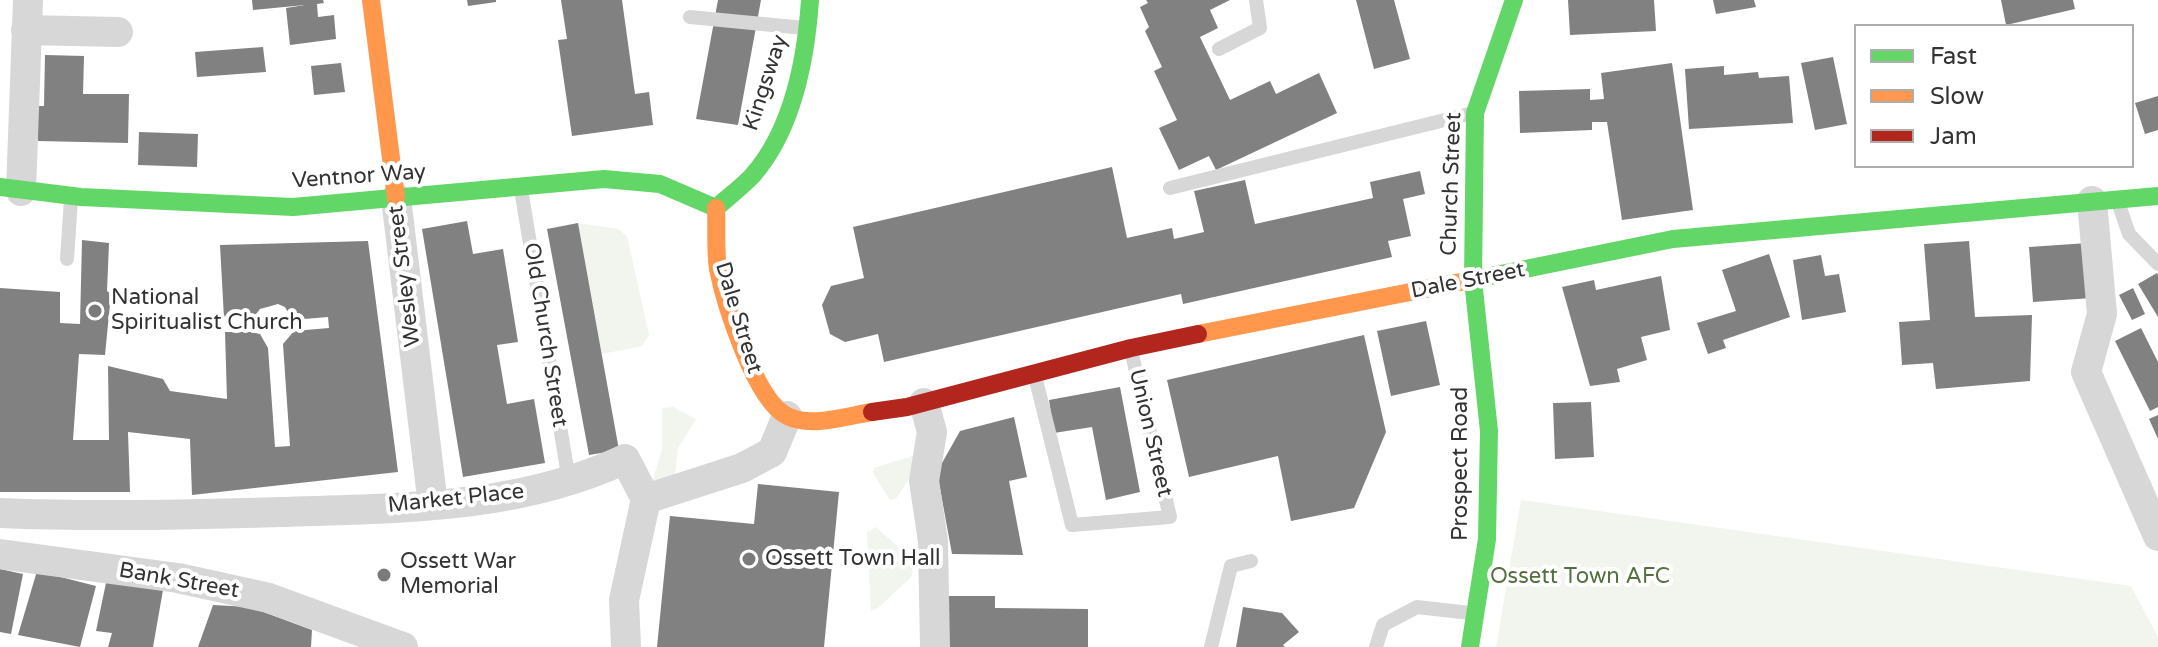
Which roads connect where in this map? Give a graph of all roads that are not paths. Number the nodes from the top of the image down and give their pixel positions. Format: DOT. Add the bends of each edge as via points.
graph roads {
  1 [pos="371,0"];
  2 [pos="810,0"];
  3 [pos="1256,0"];
  4 [pos="1514,0"];
  5 [pos="27,15"];
  6 [pos="690,17"];
  7 [pos="809,28"];
  8 [pos="118,32"];
  9 [pos="1219,49"];
  10 [pos="1475,113"];
  11 [pos="1170,188"];
  12 [pos="10,189"];
  13 [pos="521,189"];
  14 [pos="71,196"];
  15 [pos="2158,196"];
  16 [pos="396,198"];
  17 [pos="2105,200"];
  18 [pos="716,208"];
  19 [pos="67,259"];
  20 [pos="2158,264"];
  21 [pos="1473,280"];
  22 [pos="1131,348"];
  23 [pos="1035,375"];
  24 [pos="924,403"];
  25 [pos="787,416"];
  26 [pos="569,481"];
  27 [pos="646,499"];
  28 [pos="433,505"];
  29 [pos="0,513"];
  30 [pos="2158,536"];
  31 [pos="0,554"];
  32 [pos="1251,561"];
  33 [pos="1476,614"];
  34 [pos="349,637"];
  35 [pos="403,647"];
  36 [pos="626,647"];
  37 [pos="935,647"];
  38 [pos="1211,647"];
  39 [pos="1376,647"];
  40 [pos="1470,647"];
  1 -- 16 [label="main road, Wesley Street"];
  2 -- 7 [label="main road, Kingsway"];
  3 -- 9 [label="lane" via="1260,28"];
  4 -- 10 [label="main road, Church Street"];
  5 -- 8 [label="street"];
  5 -- 12 [label="street"];
  6 -- 7 [label="lane"];
  7 -- 18 [label="main road, Kingsway" via="778,132 756,172"];
  10 -- 11 [label="lane"];
  10 -- 21 [label="main road, Church Street"];
  12 -- 14 [label="main road, Ventnor Way"];
  13 -- 16 [label="main road, Ventnor Way"];
  13 -- 18 [label="main road, Ventnor Way" via="604,179 660,184"];
  13 -- 26 [label="lane, Old Church Street"];
  14 -- 16 [label="main road, Ventnor Way" via="293,207"];
  14 -- 19 [label="lane"];
  15 -- 17 [label="main road, Dale Street"];
  16 -- 28 [label="street, Wesley Street"];
  17 -- 20 [label="lane"];
  17 -- 21 [label="main road, Dale Street" via="1673,239"];
  17 -- 30 [label="street" via="2102,314 2086,372"];
  18 -- 25 [label="main road, Dale Street" via="718,268 748,362 763,394"];
  21 -- 22 [label="main road, Dale Street"];
  21 -- 33 [label="main road, Prospect Road" via="1489,431 1487,539"];
  22 -- 23 [label="main road, Dale Street"];
  22 -- 23 [label="lane, Union Street" via="1170,517 1072,525"];
  23 -- 24 [label="main road, Dale Street"];
  24 -- 25 [label="main road, Dale Street" via="852,418 816,421"];
  24 -- 37 [label="street" via="932,432 924,481 933,541"];
  25 -- 27 [label="street" via="772,452 742,468"];
  26 -- 27 [label="street, Market Place" via="625,459"];
  26 -- 28 [label="street, Market Place" via="492,499"];
  27 -- 36 [label="street" via="624,600"];
  28 -- 29 [label="street, Market Place"];
  31 -- 34 [label="street, Bank Street" via="178,578 269,598"];
  32 -- 38 [label="lane" via="1231,566"];
  33 -- 39 [label="lane" via="1417,607 1383,625"];
  33 -- 40 [label="main road, Prospect Road"];
  34 -- 35 [label="street"];
}
